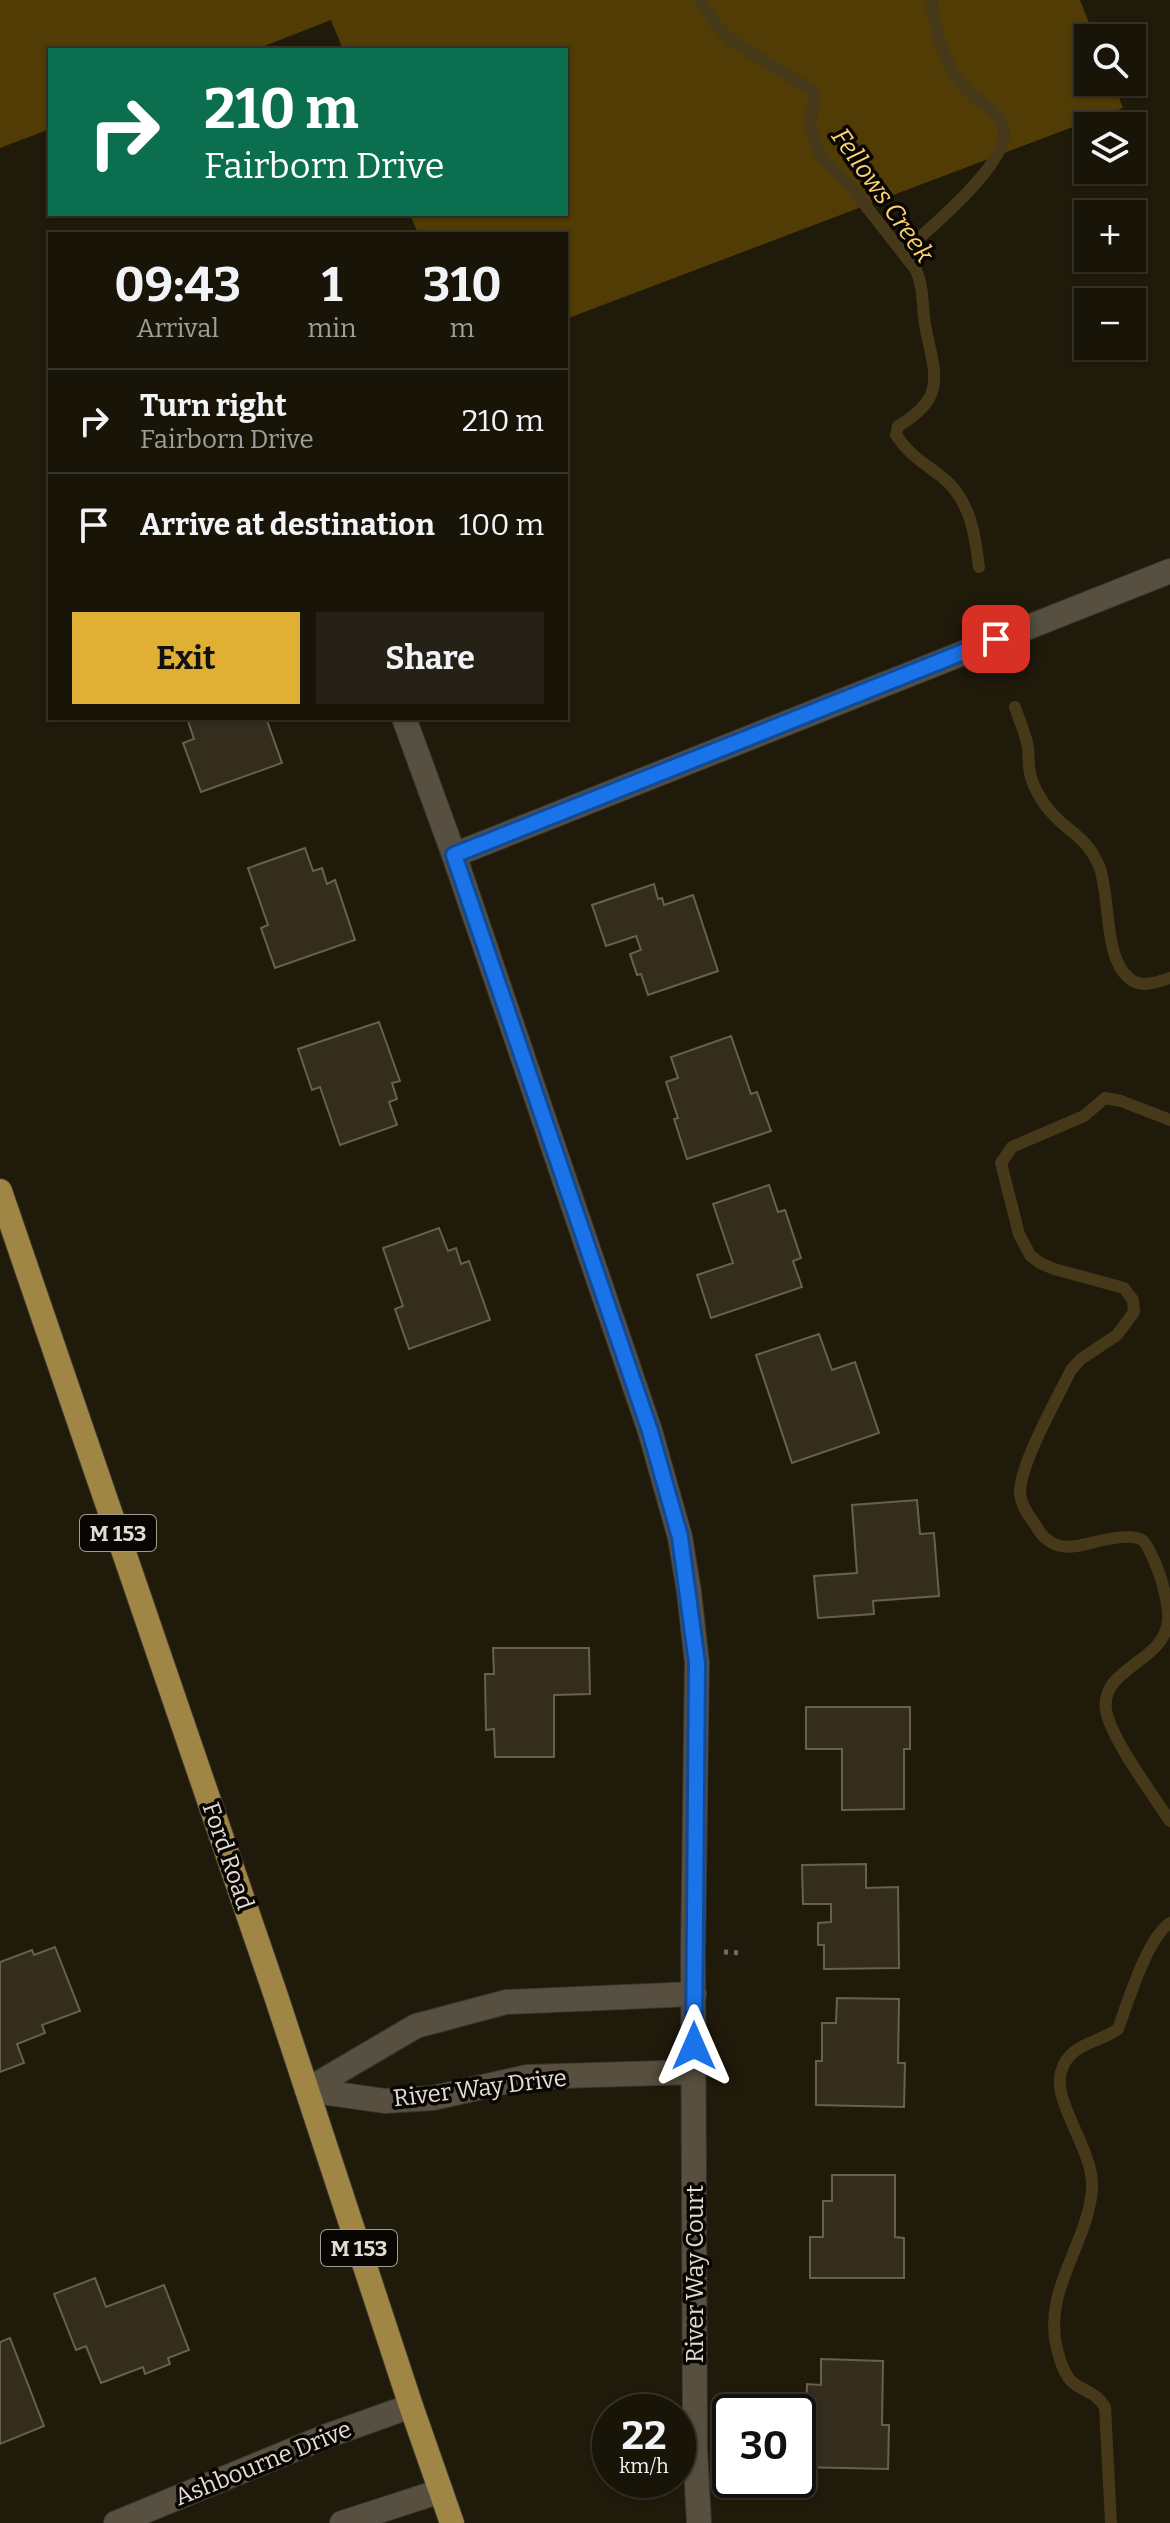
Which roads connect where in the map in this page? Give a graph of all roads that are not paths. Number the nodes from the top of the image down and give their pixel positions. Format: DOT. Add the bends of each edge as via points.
graph roads {
  1 [pos="1170,571"];
  2 [pos="405,720"];
  3 [pos="454,855"];
  4 [pos="0,1191"];
  5 [pos="694,1994"];
  6 [pos="694,2072"];
  7 [pos="307,2090"];
  8 [pos="411,2406"];
  9 [pos="441,2491"];
  10 [pos="116,2523"];
  11 [pos="342,2523"];
  12 [pos="452,2523"];
  13 [pos="699,2523"];
  1 -- 3 [label="street"];
  2 -- 3 [label="street"];
  3 -- 5 [label="street" via="650,1431 680,1537 697,1663"];
  4 -- 7 [label="main road, Ford Road / M 153"];
  5 -- 6 [label="street"];
  5 -- 7 [label="street" via="506,2002 416,2026"];
  6 -- 7 [label="street, River Way Drive" via="527,2077 433,2098 385,2101"];
  6 -- 13 [label="street, River Way Court"];
  7 -- 8 [label="main road, Ford Road / M 153"];
  8 -- 9 [label="main road, Ford Road / M 153"];
  8 -- 10 [label="street, Ashbourne Drive"];
  9 -- 11 [label="street"];
  9 -- 12 [label="main road, Ford Road / M 153"];
}
